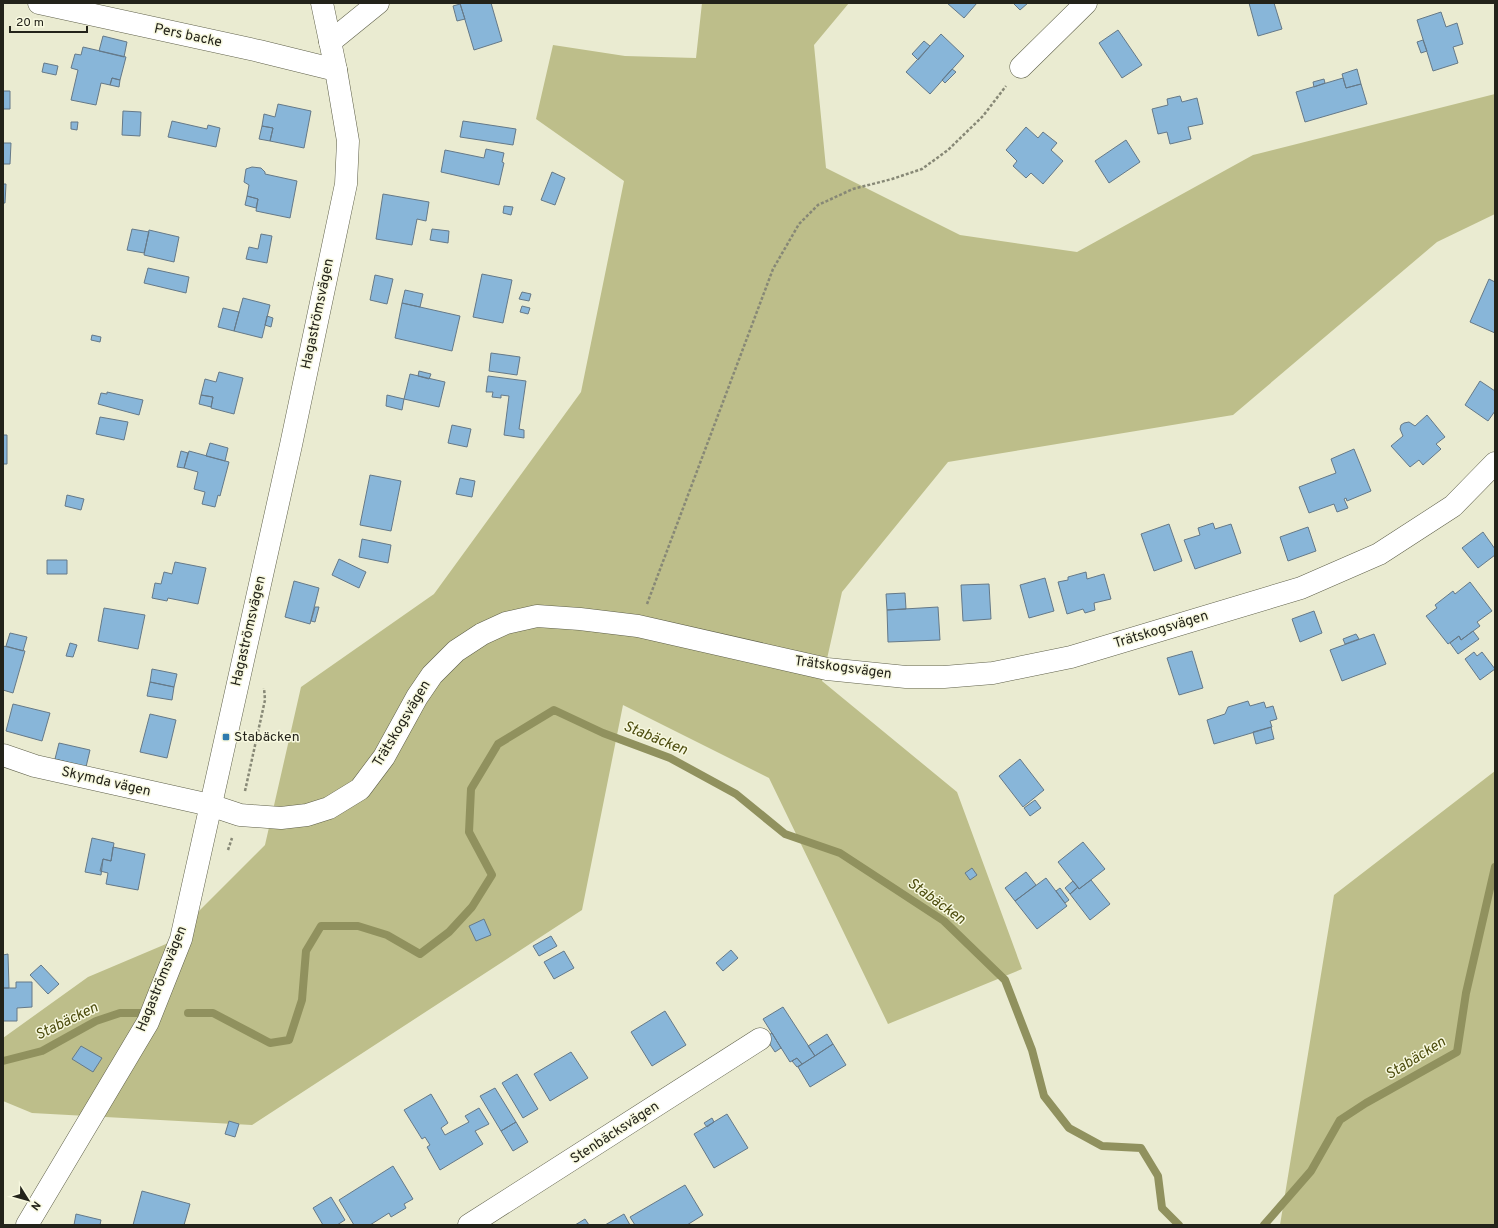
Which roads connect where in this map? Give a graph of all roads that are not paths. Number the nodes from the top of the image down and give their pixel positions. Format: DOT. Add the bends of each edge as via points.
graph roads {
  1 [pos="39,3"];
  2 [pos="322,3"];
  3 [pos="378,3"];
  4 [pos="1086,3"];
  5 [pos="330,42"];
  6 [pos="1021,67"];
  7 [pos="336,70"];
  8 [pos="1495,463"];
  9 [pos="3,756"];
  10 [pos="210,805"];
  11 [pos="760,1039"];
  12 [pos="27,1225"];
  13 [pos="469,1225"];
  1 -- 7 [label="street, Pers backe"];
  2 -- 5 [label="street, Hagaströmsvägen"];
  3 -- 5 [label="street"];
  4 -- 6 [label="street"];
  5 -- 7 [label="street, Hagaströmsvägen"];
  7 -- 10 [label="street, Hagaströmsvägen" via="348,141 346,184 291,445"];
  8 -- 10 [label="street, Trätskogsvägen" via="1453,506 1379,554 1301,588 1071,657 993,673 944,678 826,669 638,626 537,616 506,623 482,634 456,651 432,675 416,697 384,757 360,789 329,808 281,818 240,815"];
  9 -- 10 [label="street, Skymda vägen" via="35,766"];
  10 -- 12 [label="street, Hagaströmsvägen" via="181,938 148,1022"];
  11 -- 13 [label="street, Stenbäcksvägen"];
}
